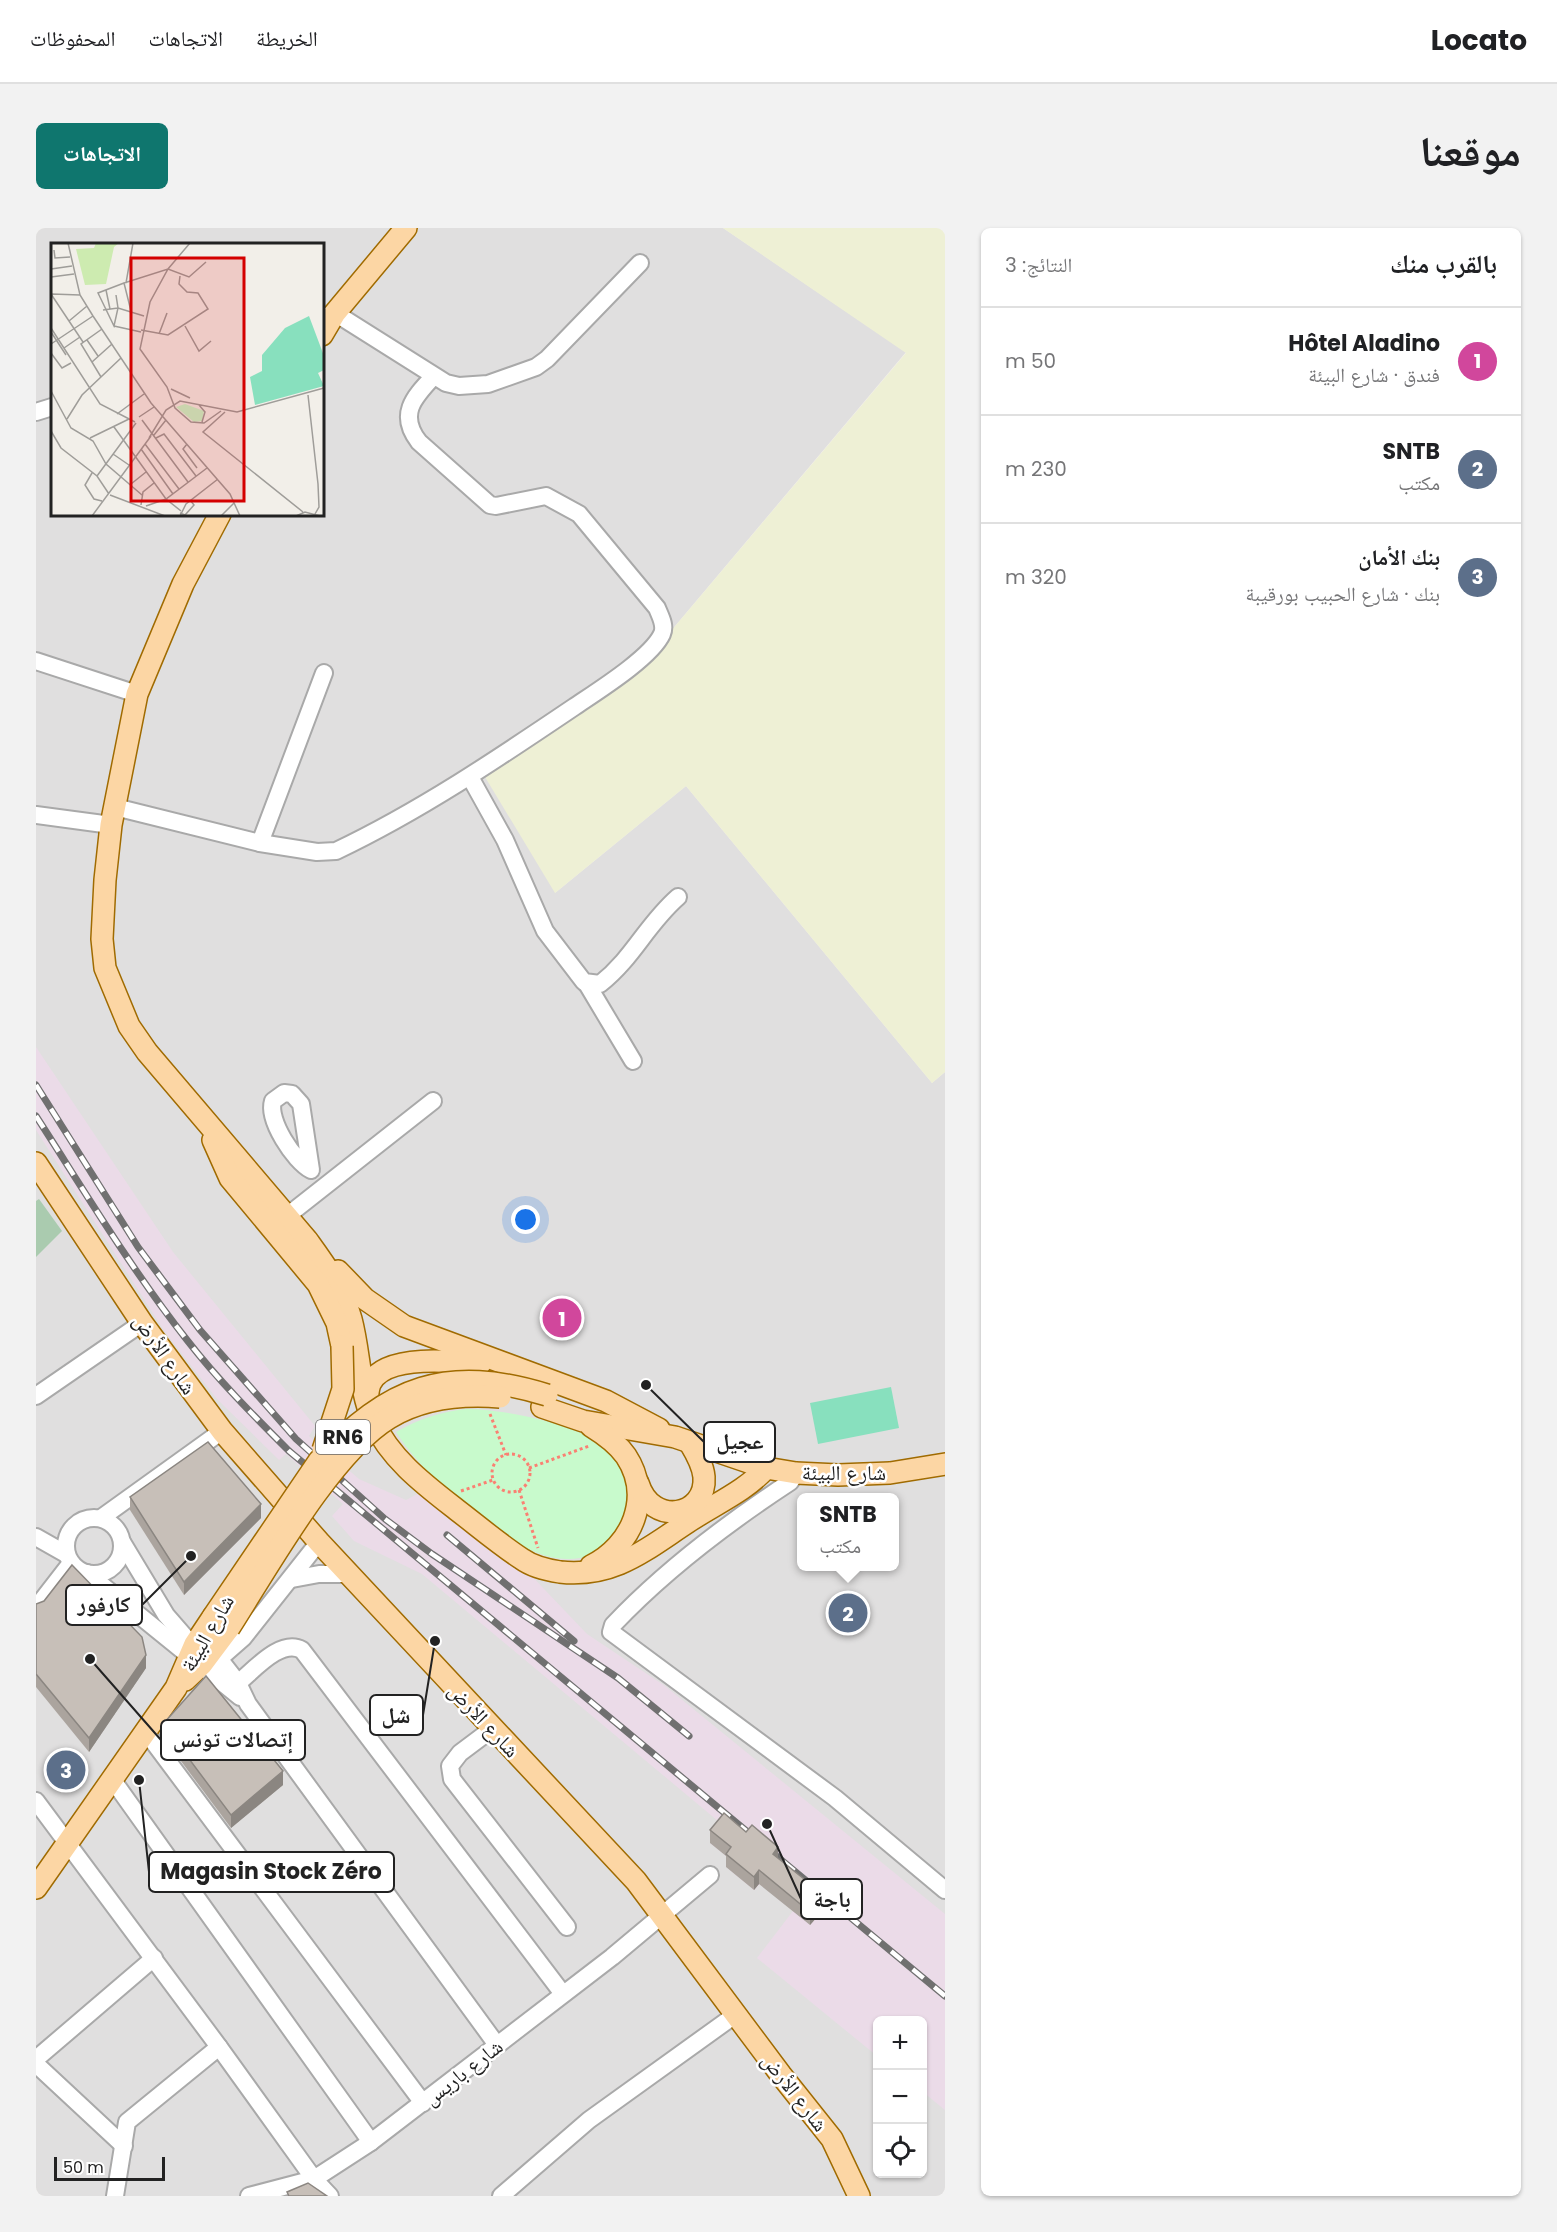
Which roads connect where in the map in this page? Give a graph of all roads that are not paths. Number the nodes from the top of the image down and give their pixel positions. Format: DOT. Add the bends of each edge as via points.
graph roads {
  1 [pos="406,228"];
  2 [pos="640,263"];
  3 [pos="329,315"];
  4 [pos="324,329"];
  5 [pos="434,377"];
  6 [pos="51,407"];
  7 [pos="36,412"];
  8 [pos="219,516"];
  9 [pos="36,661"];
  10 [pos="324,673"];
  11 [pos="137,694"];
  12 [pos="470,777"];
  13 [pos="36,815"];
  14 [pos="113,816"];
  15 [pos="260,843"];
  16 [pos="678,897"];
  17 [pos="587,984"];
  18 [pos="633,1061"];
  19 [pos="433,1101"];
  20 [pos="205,1120"];
  21 [pos="36,1163"];
  22 [pos="311,1170"];
  23 [pos="322,1188"];
  24 [pos="287,1216"];
  25 [pos="307,1240"];
  26 [pos="142,1323"];
  27 [pos="543,1393"];
  28 [pos="36,1396"];
  29 [pos="367,1402"];
  30 [pos="583,1421"];
  31 [pos="222,1431"];
  32 [pos="676,1437"];
  33 [pos="945,1464"];
  34 [pos="766,1468"];
  35 [pos="314,1469"];
  36 [pos="796,1473"];
  37 [pos="636,1477"];
  38 [pos="689,1514"];
  39 [pos="100,1518"];
  40 [pos="74,1525"];
  41 [pos="39,1538"];
  42 [pos="122,1542"];
  43 [pos="319,1542"];
  44 [pos="699,1547"];
  45 [pos="69,1558"];
  46 [pos="568,1572"];
  47 [pos="87,1573"];
  48 [pos="350,1574"];
  49 [pos="292,1579"];
  50 [pos="36,1608"];
  51 [pos="221,1622"];
  52 [pos="204,1658"];
  53 [pos="238,1683"];
  54 [pos="248,1704"];
  55 [pos="492,1729"];
  56 [pos="146,1732"];
  57 [pos="112,1779"];
  58 [pos="36,1802"];
  59 [pos="66,1844"];
  60 [pos="711,1875"];
  61 [pos="36,1888"];
  62 [pos="945,1890"];
  63 [pos="661,1917"];
  64 [pos="567,1927"];
  65 [pos="154,1958"];
  66 [pos="563,1994"];
  67 [pos="735,2014"];
  68 [pos="497,2045"];
  69 [pos="219,2047"];
  70 [pos="36,2061"];
  71 [pos="423,2103"];
  72 [pos="371,2142"];
  73 [pos="124,2146"];
  74 [pos="314,2179"];
  75 [pos="278,2193"];
  76 [pos="509,2193"];
  77 [pos="115,2196"];
  78 [pos="249,2196"];
  79 [pos="330,2196"];
  80 [pos="859,2196"];
  1 -- 3 [label="main road"];
  2 -- 5 [label="street" via="536,367 504,380 471,386"];
  3 -- 4 [label="main road"];
  3 -- 5 [label="street"];
  5 -- 12 [label="street" via="411,404 411,430 419,442 490,505 546,496 579,514 657,608 663,625 658,640 632,665"];
  6 -- 7 [label="street"];
  8 -- 11 [label="main road" via="183,584"];
  9 -- 11 [label="street"];
  10 -- 15 [label="street"];
  11 -- 14 [label="main road"];
  12 -- 15 [label="street" via="336,850 317,852"];
  12 -- 17 [label="street" via="505,840 545,931"];
  13 -- 14 [label="street"];
  14 -- 15 [label="street"];
  14 -- 20 [label="main road" via="105,880 105,968 129,1026"];
  16 -- 17 [label="street" via="654,920 616,971 600,984"];
  17 -- 18 [label="street"];
  19 -- 23 [label="street"];
  20 -- 24 [label="main road"];
  20 -- 35 [label="main road, bridge" via="230,1178 318,1284 337,1323 343,1389 332,1429"];
  21 -- 26 [label="main road, شارع الأرض"];
  22 -- 23 [label="street"];
  23 -- 24 [label="street"];
  24 -- 25 [label="main road"];
  25 -- 27 [label="main road" via="365,1299 394,1321"];
  25 -- 29 [label="main road" via="344,1297"];
  26 -- 28 [label="street"];
  26 -- 31 [label="main road, شارع الأرض"];
  27 -- 29 [label="main road" via="457,1361 401,1364 378,1374 371,1381"];
  27 -- 30 [label="main road, شارع البيئة / RN6"];
  27 -- 32 [label="main road, شارع البيئة / RN6"];
  27 -- 35 [label="main road, شارع البيئة / RN6, bridge" via="474,1381 430,1385 381,1405 337,1442"];
  27 -- 51 [label="main road, شارع البيئة / RN6, bridge" via="435,1400 389,1418 358,1444 333,1473"];
  29 -- 46 [label="main road" via="387,1446 422,1484 522,1560 544,1569"];
  30 -- 32 [label="main road, شارع البيئة / RN6"];
  30 -- 37 [label="main road" via="618,1446"];
  31 -- 39 [label="street"];
  31 -- 43 [label="main road, شارع الأرض"];
  32 -- 34 [label="main road, شارع البيئة / RN6"];
  32 -- 38 [label="main road" via="704,1478"];
  33 -- 36 [label="main road, شارع البيئة / RN6" via="890,1473"];
  34 -- 36 [label="main road, شارع البيئة / RN6"];
  34 -- 38 [label="main road" via="747,1485"];
  35 -- 51 [label="main road, شارع البيئة / RN6, bridge"];
  36 -- 44 [label="street" via="790,1482"];
  37 -- 38 [label="main road" via="651,1507"];
  37 -- 46 [label="main road" via="637,1513 624,1540 603,1560"];
  38 -- 44 [label="street"];
  38 -- 46 [label="main road" via="620,1565 594,1573"];
  39 -- 40 [label="street" via="86,1518"];
  39 -- 42 [label="street" via="111,1523"];
  40 -- 41 [label="street"];
  40 -- 45 [label="street" via="66,1538"];
  41 -- 45 [label="street"];
  42 -- 47 [label="street" via="122,1552 109,1570"];
  42 -- 52 [label="street" via="166,1615"];
  43 -- 48 [label="main road, شارع الأرض"];
  43 -- 49 [label="street"];
  44 -- 62 [label="street" via="635,1601 613,1625 613,1635 835,1798"];
  45 -- 47 [label="street"];
  45 -- 50 [label="street"];
  47 -- 52 [label="street"];
  48 -- 49 [label="street"];
  48 -- 55 [label="main road, شارع الأرض"];
  49 -- 52 [label="street" via="243,1638"];
  51 -- 52 [label="main road, شارع البيئة / RN6"];
  52 -- 53 [label="street"];
  52 -- 54 [label="street"];
  52 -- 56 [label="main road, شارع البيئة / RN6" via="176,1688"];
  53 -- 54 [label="street"];
  53 -- 66 [label="street" via="282,1648 296,1646 302,1650"];
  54 -- 68 [label="street"];
  55 -- 63 [label="main road, شارع الأرض" via="636,1881"];
  55 -- 64 [label="street" via="455,1759 450,1766 452,1779"];
  56 -- 57 [label="main road, RN6"];
  56 -- 71 [label="street"];
  57 -- 59 [label="main road, RN6"];
  57 -- 72 [label="street"];
  58 -- 59 [label="street"];
  59 -- 61 [label="main road, RN6"];
  59 -- 65 [label="street"];
  60 -- 63 [label="street, شارع باريس"];
  63 -- 66 [label="street, شارع باريس"];
  63 -- 67 [label="main road, شارع الأرض"];
  65 -- 69 [label="street"];
  65 -- 70 [label="street"];
  66 -- 68 [label="street, شارع باريس"];
  67 -- 76 [label="street" via="589,2120"];
  67 -- 80 [label="main road, شارع الأرض" via="832,2139"];
  68 -- 71 [label="street, شارع باريس"];
  69 -- 73 [label="street" via="127,2122"];
  69 -- 74 [label="street"];
  70 -- 73 [label="street"];
  71 -- 72 [label="street, شارع باريس"];
  72 -- 74 [label="street, شارع باريس"];
  73 -- 77 [label="street"];
  74 -- 75 [label="street, شارع باريس"];
  74 -- 79 [label="street"];
  75 -- 78 [label="street, شارع باريس"];
}
